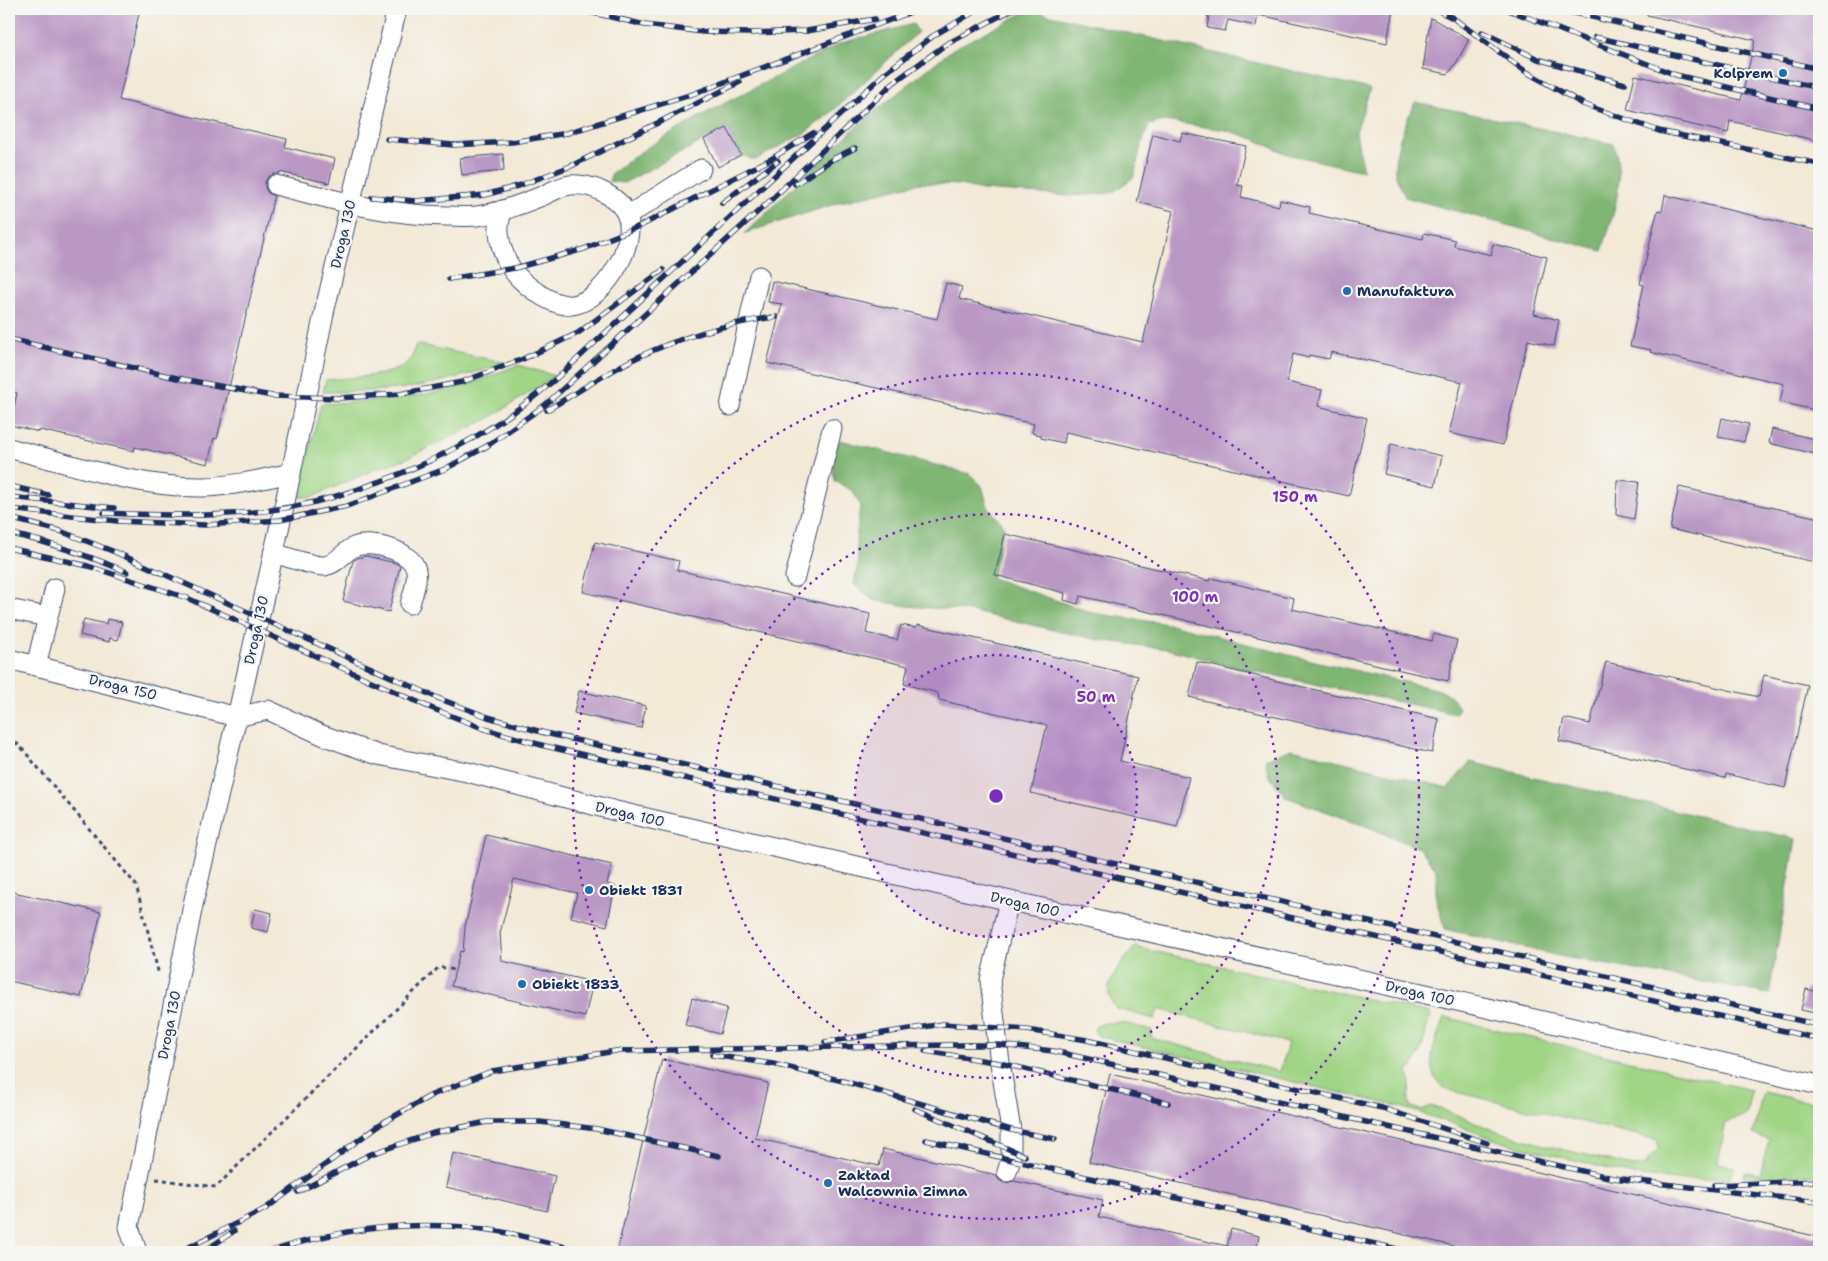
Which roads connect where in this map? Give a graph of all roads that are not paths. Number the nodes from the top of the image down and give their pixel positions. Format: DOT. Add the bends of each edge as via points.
graph roads {
  1 [pos="397,9"];
  2 [pos="701,169"];
  3 [pos="276,185"];
  4 [pos="350,204"];
  5 [pos="502,210"];
  6 [pos="628,216"];
  7 [pos="759,276"];
  8 [pos="730,406"];
  9 [pos="832,429"];
  10 [pos="9,448"];
  11 [pos="291,473"];
  12 [pos="273,553"];
  13 [pos="795,577"];
  14 [pos="55,588"];
  15 [pos="410,604"];
  16 [pos="9,609"];
  17 [pos="47,618"];
  18 [pos="9,659"];
  19 [pos="36,666"];
  20 [pos="237,717"];
  21 [pos="1009,900"];
  22 [pos="1819,1085"];
  23 [pos="1008,1172"];
  24 [pos="137,1252"];
  1 -- 4 [label="lane, Droga 130"];
  2 -- 6 [label="lane"];
  3 -- 4 [label="lane"];
  4 -- 5 [label="lane" via="416,215 477,216"];
  4 -- 11 [label="lane, Droga 130"];
  5 -- 6 [label="lane" via="569,185 584,185 602,191 618,202"];
  5 -- 6 [label="lane" via="499,230 502,249 511,268 527,286 546,299 567,306 588,300 617,268 628,234"];
  7 -- 8 [label="lane"];
  9 -- 13 [label="lane"];
  10 -- 11 [label="lane" via="130,479 169,485 204,487 245,483"];
  11 -- 12 [label="lane, Droga 130"];
  12 -- 15 [label="lane" via="323,566 334,564 343,554 367,544 398,551 413,561 416,568"];
  12 -- 20 [label="lane, Droga 130"];
  14 -- 17 [label="lane"];
  16 -- 17 [label="lane"];
  17 -- 19 [label="lane"];
  18 -- 19 [label="lane, Droga 150"];
  19 -- 20 [label="lane, Droga 150"];
  20 -- 21 [label="lane, Droga 100" via="268,710 322,735 378,755 467,772 625,813"];
  20 -- 24 [label="lane, Droga 130" via="194,900 129,1227"];
  21 -- 22 [label="lane, Droga 100"];
  21 -- 23 [label="lane" via="990,980 1011,1130"];
}
